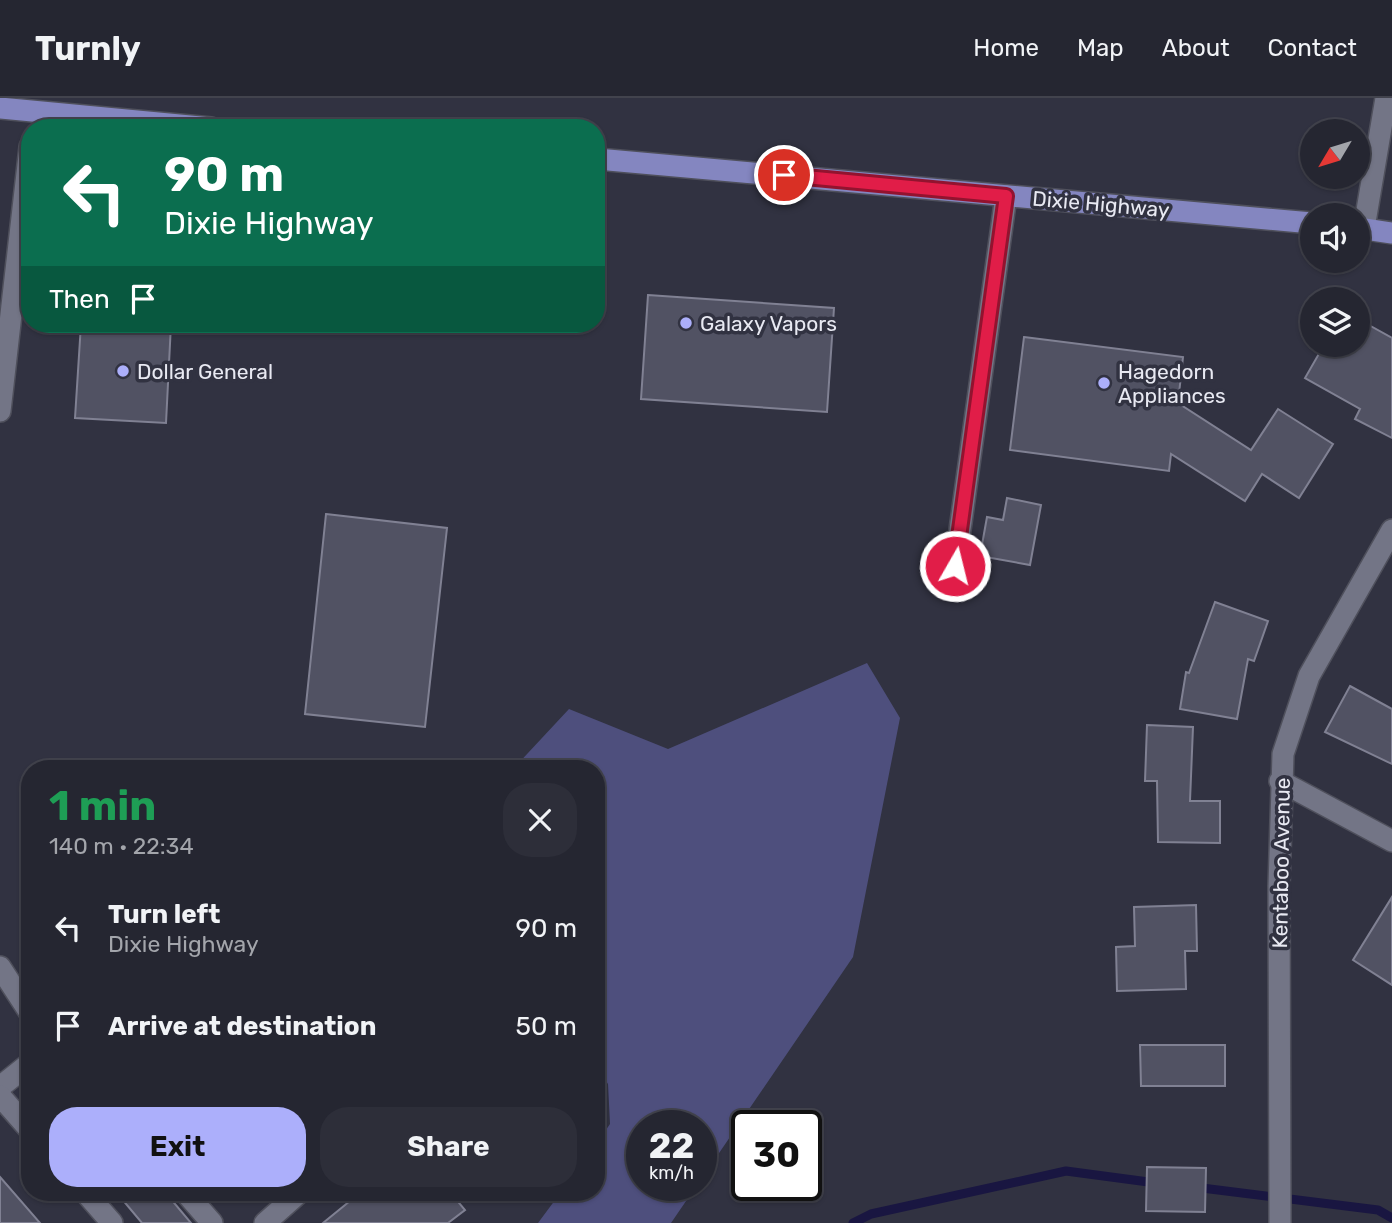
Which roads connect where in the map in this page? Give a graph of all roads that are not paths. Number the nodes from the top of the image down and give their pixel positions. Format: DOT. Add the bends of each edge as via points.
graph roads {
  1 [pos="1386,98"];
  2 [pos="0,108"];
  3 [pos="33,119"];
  4 [pos="605,160"];
  5 [pos="1006,196"];
  6 [pos="1366,203"];
  7 [pos="1300,222"];
  8 [pos="21,226"];
  9 [pos="1370,229"];
  10 [pos="1392,233"];
  11 [pos="0,411"];
  12 [pos="1392,530"];
  13 [pos="955,566"];
  14 [pos="1280,781"];
  15 [pos="1392,841"];
  16 [pos="0,967"];
  17 [pos="21,999"];
  18 [pos="21,1070"];
  19 [pos="0,1087"];
  20 [pos="0,1096"];
  21 [pos="21,1120"];
  22 [pos="93,1201"];
  23 [pos="193,1201"];
  24 [pos="290,1201"];
  25 [pos="113,1223"];
  26 [pos="212,1223"];
  27 [pos="265,1223"];
  28 [pos="1280,1223"];
  1 -- 6 [label="street"];
  2 -- 3 [label="main road"];
  4 -- 5 [label="main road, Dixie Highway"];
  5 -- 7 [label="main road, Dixie Highway"];
  5 -- 13 [label="street"];
  8 -- 11 [label="street"];
  9 -- 10 [label="main road"];
  12 -- 14 [label="street, Kentaboo Avenue" via="1309,676 1283,754"];
  14 -- 15 [label="street"];
  14 -- 28 [label="street, Kentaboo Avenue"];
  16 -- 17 [label="street"];
  18 -- 19 [label="street"];
  20 -- 21 [label="street"];
  22 -- 25 [label="street"];
  23 -- 26 [label="street"];
  24 -- 27 [label="street"];
}
